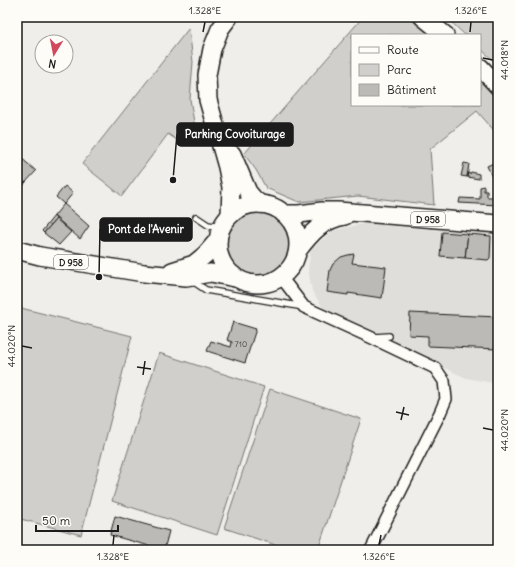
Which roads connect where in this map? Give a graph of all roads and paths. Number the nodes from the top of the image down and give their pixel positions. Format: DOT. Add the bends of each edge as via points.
graph roads {
  1 [pos="228,17"];
  2 [pos="241,17"];
  3 [pos="423,17"];
  4 [pos="444,34"];
  5 [pos="481,68"];
  6 [pos="498,86"];
  7 [pos="260,204"];
  8 [pos="359,213"];
  9 [pos="284,214"];
  10 [pos="196,217"];
  11 [pos="498,224"];
  12 [pos="223,227"];
  13 [pos="17,250"];
  14 [pos="298,250"];
  15 [pos="161,274"];
  16 [pos="186,277"];
  17 [pos="281,277"];
  18 [pos="235,278"];
  19 [pos="304,307"];
  20 [pos="389,336"];
  21 [pos="370,337"];
  22 [pos="371,550"];
  1 -- 12 [label="main road" via="212,49 207,75 208,100 231,187"];
  2 -- 7 [label="main road" via="220,53 216,84 231,151 248,192"];
  3 -- 4 [label="main road"];
  5 -- 6 [label="main road"];
  7 -- 9 [label="main road" via="273,207"];
  7 -- 12 [label="main road" via="239,209"];
  8 -- 9 [label="main road, D 958" via="322,211"];
  8 -- 11 [label="main road, D 958"];
  8 -- 14 [label="main road, D 958" via="325,222 314,230"];
  9 -- 14 [label="main road" via="296,230"];
  10 -- 12 [label="lane" via="208,224"];
  12 -- 15 [label="main road, D 958" via="205,255 194,264"];
  12 -- 18 [label="main road" via="218,249 219,257"];
  13 -- 15 [label="main road, D 958" via="47,258"];
  14 -- 17 [label="main road" via="290,270"];
  15 -- 16 [label="main road, D 958"];
  16 -- 18 [label="main road, D 958" via="211,274"];
  16 -- 19 [label="lane" via="206,290"];
  17 -- 18 [label="main road" via="270,283 258,285"];
  17 -- 19 [label="street"];
  19 -- 21 [label="street"];
  20 -- 21 [label="lane"];
  21 -- 22 [label="street" via="435,368 444,381 446,399"];
}
